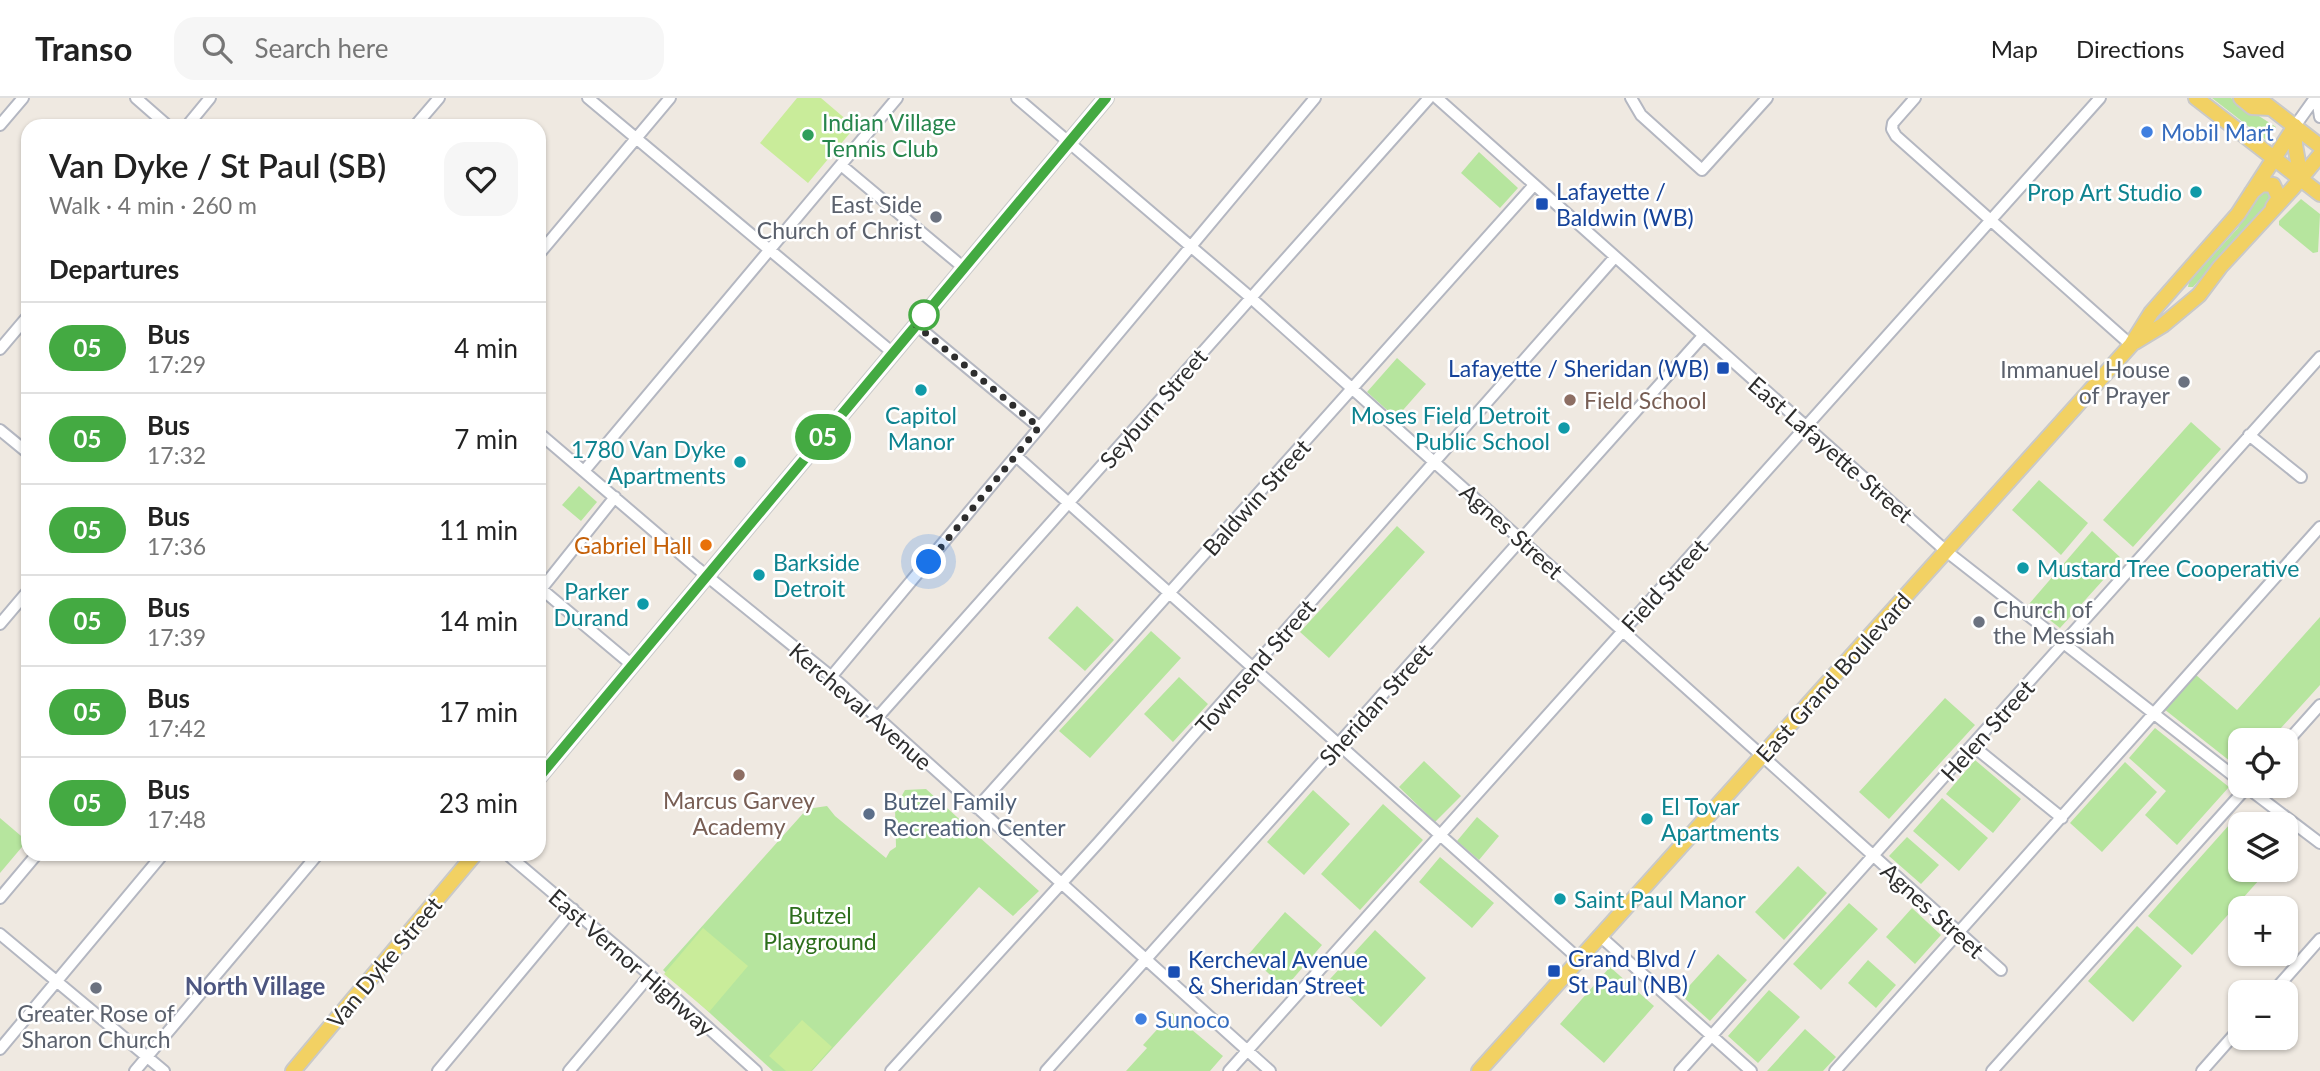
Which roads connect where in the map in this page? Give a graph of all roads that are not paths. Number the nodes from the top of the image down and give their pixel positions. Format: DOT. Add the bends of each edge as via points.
graph roads {
  1 [pos="23,98"];
  2 [pos="136,98"];
  3 [pos="210,98"];
  4 [pos="439,98"];
  5 [pos="588,98"];
  6 [pos="670,98"];
  7 [pos="897,98"];
  8 [pos="1017,98"];
  9 [pos="1106,98"];
  10 [pos="1315,98"];
  11 [pos="1429,98"];
  12 [pos="1437,98"];
  13 [pos="1631,98"];
  14 [pos="1767,98"];
  15 [pos="1916,98"];
  16 [pos="2100,98"];
  17 [pos="2196,98"];
  18 [pos="2241,98"];
  19 [pos="2258,98"];
  20 [pos="2316,98"];
  21 [pos="2272,108"];
  22 [pos="2320,117"];
  23 [pos="161,119"];
  24 [pos="193,119"];
  25 [pos="421,119"];
  26 [pos="0,125"];
  27 [pos="2295,126"];
  28 [pos="636,138"];
  29 [pos="1069,142"];
  30 [pos="2320,146"];
  31 [pos="2320,155"];
  32 [pos="2274,158"];
  33 [pos="841,165"];
  34 [pos="2301,178"];
  35 [pos="1534,185"];
  36 [pos="2250,193"];
  37 [pos="2320,194"];
  38 [pos="2271,211"];
  39 [pos="1990,220"];
  40 [pos="1191,245"];
  41 [pos="546,246"];
  42 [pos="770,250"];
  43 [pos="1615,257"];
  44 [pos="964,268"];
  45 [pos="2181,277"];
  46 [pos="2203,287"];
  47 [pos="1250,297"];
  48 [pos="21,324"];
  49 [pos="916,325"];
  50 [pos="1703,336"];
  51 [pos="2131,345"];
  52 [pos="0,349"];
  53 [pos="893,353"];
  54 [pos="2320,357"];
  55 [pos="1353,388"];
  56 [pos="1039,427"];
  57 [pos="1805,428"];
  58 [pos="0,430"];
  59 [pos="2249,435"];
  60 [pos="546,439"];
  61 [pos="21,447"];
  62 [pos="1016,456"];
  63 [pos="1434,462"];
  64 [pos="584,471"];
  65 [pos="2301,477"];
  66 [pos="615,497"];
  67 [pos="1070,504"];
  68 [pos="2320,527"];
  69 [pos="1521,540"];
  70 [pos="1946,551"];
  71 [pos="706,575"];
  72 [pos="546,582"];
  73 [pos="546,594"];
  74 [pos="1170,594"];
  75 [pos="21,599"];
  76 [pos="0,624"];
  77 [pos="1623,631"];
  78 [pos="2064,644"];
  79 [pos="632,665"];
  80 [pos="1253,668"];
  81 [pos="831,677"];
  82 [pos="2320,705"];
  83 [pos="2154,713"];
  84 [pos="877,718"];
  85 [pos="2298,730"];
  86 [pos="1338,745"];
  87 [pos="1973,746"];
  88 [pos="1761,756"];
  89 [pos="546,769"];
  90 [pos="2228,772"];
  91 [pos="2234,798"];
  92 [pos="2262,798"];
  93 [pos="978,808"];
  94 [pos="2062,818"];
  95 [pos="1440,835"];
  96 [pos="2320,843"];
  97 [pos="1873,856"];
  98 [pos="31,861"];
  99 [pos="157,861"];
  100 [pos="312,861"];
  101 [pos="469,861"];
  102 [pos="515,861"];
  103 [pos="1061,883"];
  104 [pos="0,898"];
  105 [pos="573,909"];
  106 [pos="1959,933"];
  107 [pos="0,934"];
  108 [pos="1601,937"];
  109 [pos="2320,939"];
  110 [pos="1145,958"];
  111 [pos="1580,960"];
  112 [pos="2001,970"];
  113 [pos="650,975"];
  114 [pos="2284,980"];
  115 [pos="57,981"];
  116 [pos="1712,1036"];
  117 [pos="2228,1042"];
  118 [pos="0,1049"];
  119 [pos="1247,1050"];
  120 [pos="146,1057"];
  121 [pos="751,1069"];
  122 [pos="135,1071"];
  123 [pos="164,1071"];
  124 [pos="293,1071"];
  125 [pos="438,1071"];
  126 [pos="569,1071"];
  127 [pos="891,1071"];
  128 [pos="1046,1071"];
  129 [pos="1229,1071"];
  130 [pos="1270,1071"];
  131 [pos="1479,1071"];
  132 [pos="1680,1071"];
  133 [pos="1751,1071"];
  134 [pos="1835,1071"];
  135 [pos="1992,1071"];
  136 [pos="2202,1071"];
  1 -- 26 [label="street"];
  2 -- 23 [label="street"];
  3 -- 24 [label="street"];
  4 -- 25 [label="street"];
  5 -- 28 [label="street"];
  6 -- 28 [label="street"];
  7 -- 33 [label="street"];
  8 -- 29 [label="street, Agnes Street"];
  9 -- 29 [label="main road"];
  10 -- 40 [label="street"];
  11 -- 47 [label="street, Seyburn Street"];
  12 -- 35 [label="street, East Lafayette Street"];
  13 -- 14 [label="street" via="1641,115 1702,170"];
  15 -- 39 [label="street" via="1892,130"];
  16 -- 39 [label="street, Field Street"];
  17 -- 32 [label="main road"];
  18 -- 21 [label="main road" via="2252,107"];
  19 -- 21 [label="main road"];
  20 -- 22 [label="street"];
  20 -- 27 [label="street, East Grand Boulevard"];
  21 -- 27 [label="main road"];
  27 -- 30 [label="main road"];
  27 -- 32 [label="main road, East Grand Boulevard"];
  27 -- 34 [label="main road"];
  28 -- 41 [label="street"];
  28 -- 42 [label="street"];
  29 -- 40 [label="street, Agnes Street"];
  29 -- 44 [label="main road"];
  31 -- 34 [label="main road, East Grand Boulevard"];
  32 -- 34 [label="main road"];
  32 -- 36 [label="main road, East Grand Boulevard"];
  33 -- 42 [label="street"];
  33 -- 44 [label="street"];
  34 -- 37 [label="main road"];
  34 -- 38 [label="main road, East Grand Boulevard"];
  35 -- 43 [label="street, East Lafayette Street"];
  35 -- 55 [label="street, Baldwin Street"];
  36 -- 38 [label="main road" via="2262,184 2273,185 2279,198"];
  36 -- 45 [label="main road, East Grand Boulevard" via="2238,214"];
  38 -- 46 [label="main road, East Grand Boulevard"];
  39 -- 51 [label="street"];
  39 -- 57 [label="street, Field Street"];
  40 -- 47 [label="street, Agnes Street"];
  40 -- 56 [label="street"];
  42 -- 53 [label="street"];
  42 -- 64 [label="street"];
  43 -- 50 [label="street, East Lafayette Street"];
  43 -- 63 [label="street, Townsend Street"];
  44 -- 49 [label="main road"];
  45 -- 46 [label="main road" via="2179,286 2185,296"];
  45 -- 51 [label="main road, East Grand Boulevard"];
  46 -- 51 [label="main road, East Grand Boulevard" via="2178,313"];
  47 -- 55 [label="street, Agnes Street"];
  47 -- 67 [label="street, Seyburn Street"];
  48 -- 52 [label="street"];
  49 -- 53 [label="main road"];
  49 -- 56 [label="street"];
  50 -- 57 [label="street, East Lafayette Street"];
  50 -- 69 [label="street, Sheridan Street"];
  51 -- 70 [label="main road, East Grand Boulevard"];
  53 -- 71 [label="main road"];
  54 -- 59 [label="street, Helen Street"];
  55 -- 63 [label="street, Agnes Street"];
  55 -- 74 [label="street, Baldwin Street"];
  56 -- 62 [label="street"];
  57 -- 70 [label="street, East Lafayette Street"];
  57 -- 77 [label="street, Field Street"];
  58 -- 61 [label="street"];
  59 -- 65 [label="street"];
  59 -- 78 [label="street, Helen Street"];
  60 -- 64 [label="street, Kercheval Avenue"];
  62 -- 67 [label="street"];
  62 -- 81 [label="street"];
  63 -- 69 [label="street, Agnes Street"];
  63 -- 80 [label="street, Townsend Street"];
  64 -- 66 [label="street, Kercheval Avenue"];
  66 -- 71 [label="street, Kercheval Avenue"];
  66 -- 72 [label="street"];
  67 -- 74 [label="street"];
  67 -- 84 [label="street, Seyburn Street"];
  68 -- 83 [label="street"];
  69 -- 77 [label="street, Agnes Street"];
  69 -- 86 [label="street, Sheridan Street"];
  70 -- 78 [label="street, East Lafayette Street"];
  70 -- 88 [label="main road, East Grand Boulevard"];
  71 -- 79 [label="main road"];
  71 -- 81 [label="street, Kercheval Avenue"];
  73 -- 79 [label="street"];
  74 -- 80 [label="street"];
  74 -- 93 [label="street, Baldwin Street"];
  75 -- 76 [label="street"];
  77 -- 88 [label="street, Agnes Street"];
  77 -- 95 [label="street, Field Street"];
  78 -- 83 [label="street, East Lafayette Street"];
  78 -- 87 [label="street, Helen Street"];
  79 -- 89 [label="main road"];
  80 -- 86 [label="street"];
  80 -- 103 [label="street, Townsend Street"];
  81 -- 84 [label="street, Kercheval Avenue"];
  82 -- 85 [label="street"];
  83 -- 90 [label="street, East Lafayette Street"];
  83 -- 94 [label="street"];
  84 -- 93 [label="street, Kercheval Avenue"];
  86 -- 95 [label="street"];
  86 -- 110 [label="street, Sheridan Street"];
  87 -- 94 [label="street"];
  87 -- 97 [label="street, Helen Street"];
  88 -- 97 [label="street, Agnes Street"];
  88 -- 108 [label="main road, East Grand Boulevard"];
  91 -- 135 [label="street"];
  92 -- 96 [label="street, East Lafayette Street"];
  93 -- 103 [label="street, Kercheval Avenue"];
  94 -- 106 [label="street"];
  95 -- 111 [label="street"];
  95 -- 119 [label="street, Field Street"];
  97 -- 106 [label="street, Agnes Street"];
  97 -- 116 [label="street, Helen Street"];
  98 -- 104 [label="street"];
  99 -- 115 [label="street"];
  100 -- 120 [label="street"];
  101 -- 124 [label="main road, Van Dyke Street"];
  102 -- 105 [label="street, East Vernor Highway"];
  103 -- 110 [label="street, Kercheval Avenue"];
  103 -- 127 [label="street, Townsend Street"];
  105 -- 113 [label="street, East Vernor Highway"];
  105 -- 125 [label="street"];
  106 -- 112 [label="street, Agnes Street"];
  106 -- 134 [label="street"];
  107 -- 115 [label="street"];
  108 -- 111 [label="main road, East Grand Boulevard"];
  108 -- 116 [label="street"];
  109 -- 114 [label="street"];
  110 -- 119 [label="street, Kercheval Avenue"];
  110 -- 128 [label="street, Sheridan Street"];
  111 -- 131 [label="main road, East Grand Boulevard"];
  113 -- 121 [label="street, East Vernor Highway"];
  113 -- 126 [label="street"];
  115 -- 118 [label="street"];
  115 -- 120 [label="street"];
  116 -- 132 [label="street, Helen Street"];
  116 -- 133 [label="street"];
  117 -- 136 [label="street"];
  119 -- 129 [label="street, Field Street"];
  119 -- 130 [label="street, Kercheval Avenue"];
  120 -- 122 [label="street"];
  120 -- 123 [label="street"];
}
